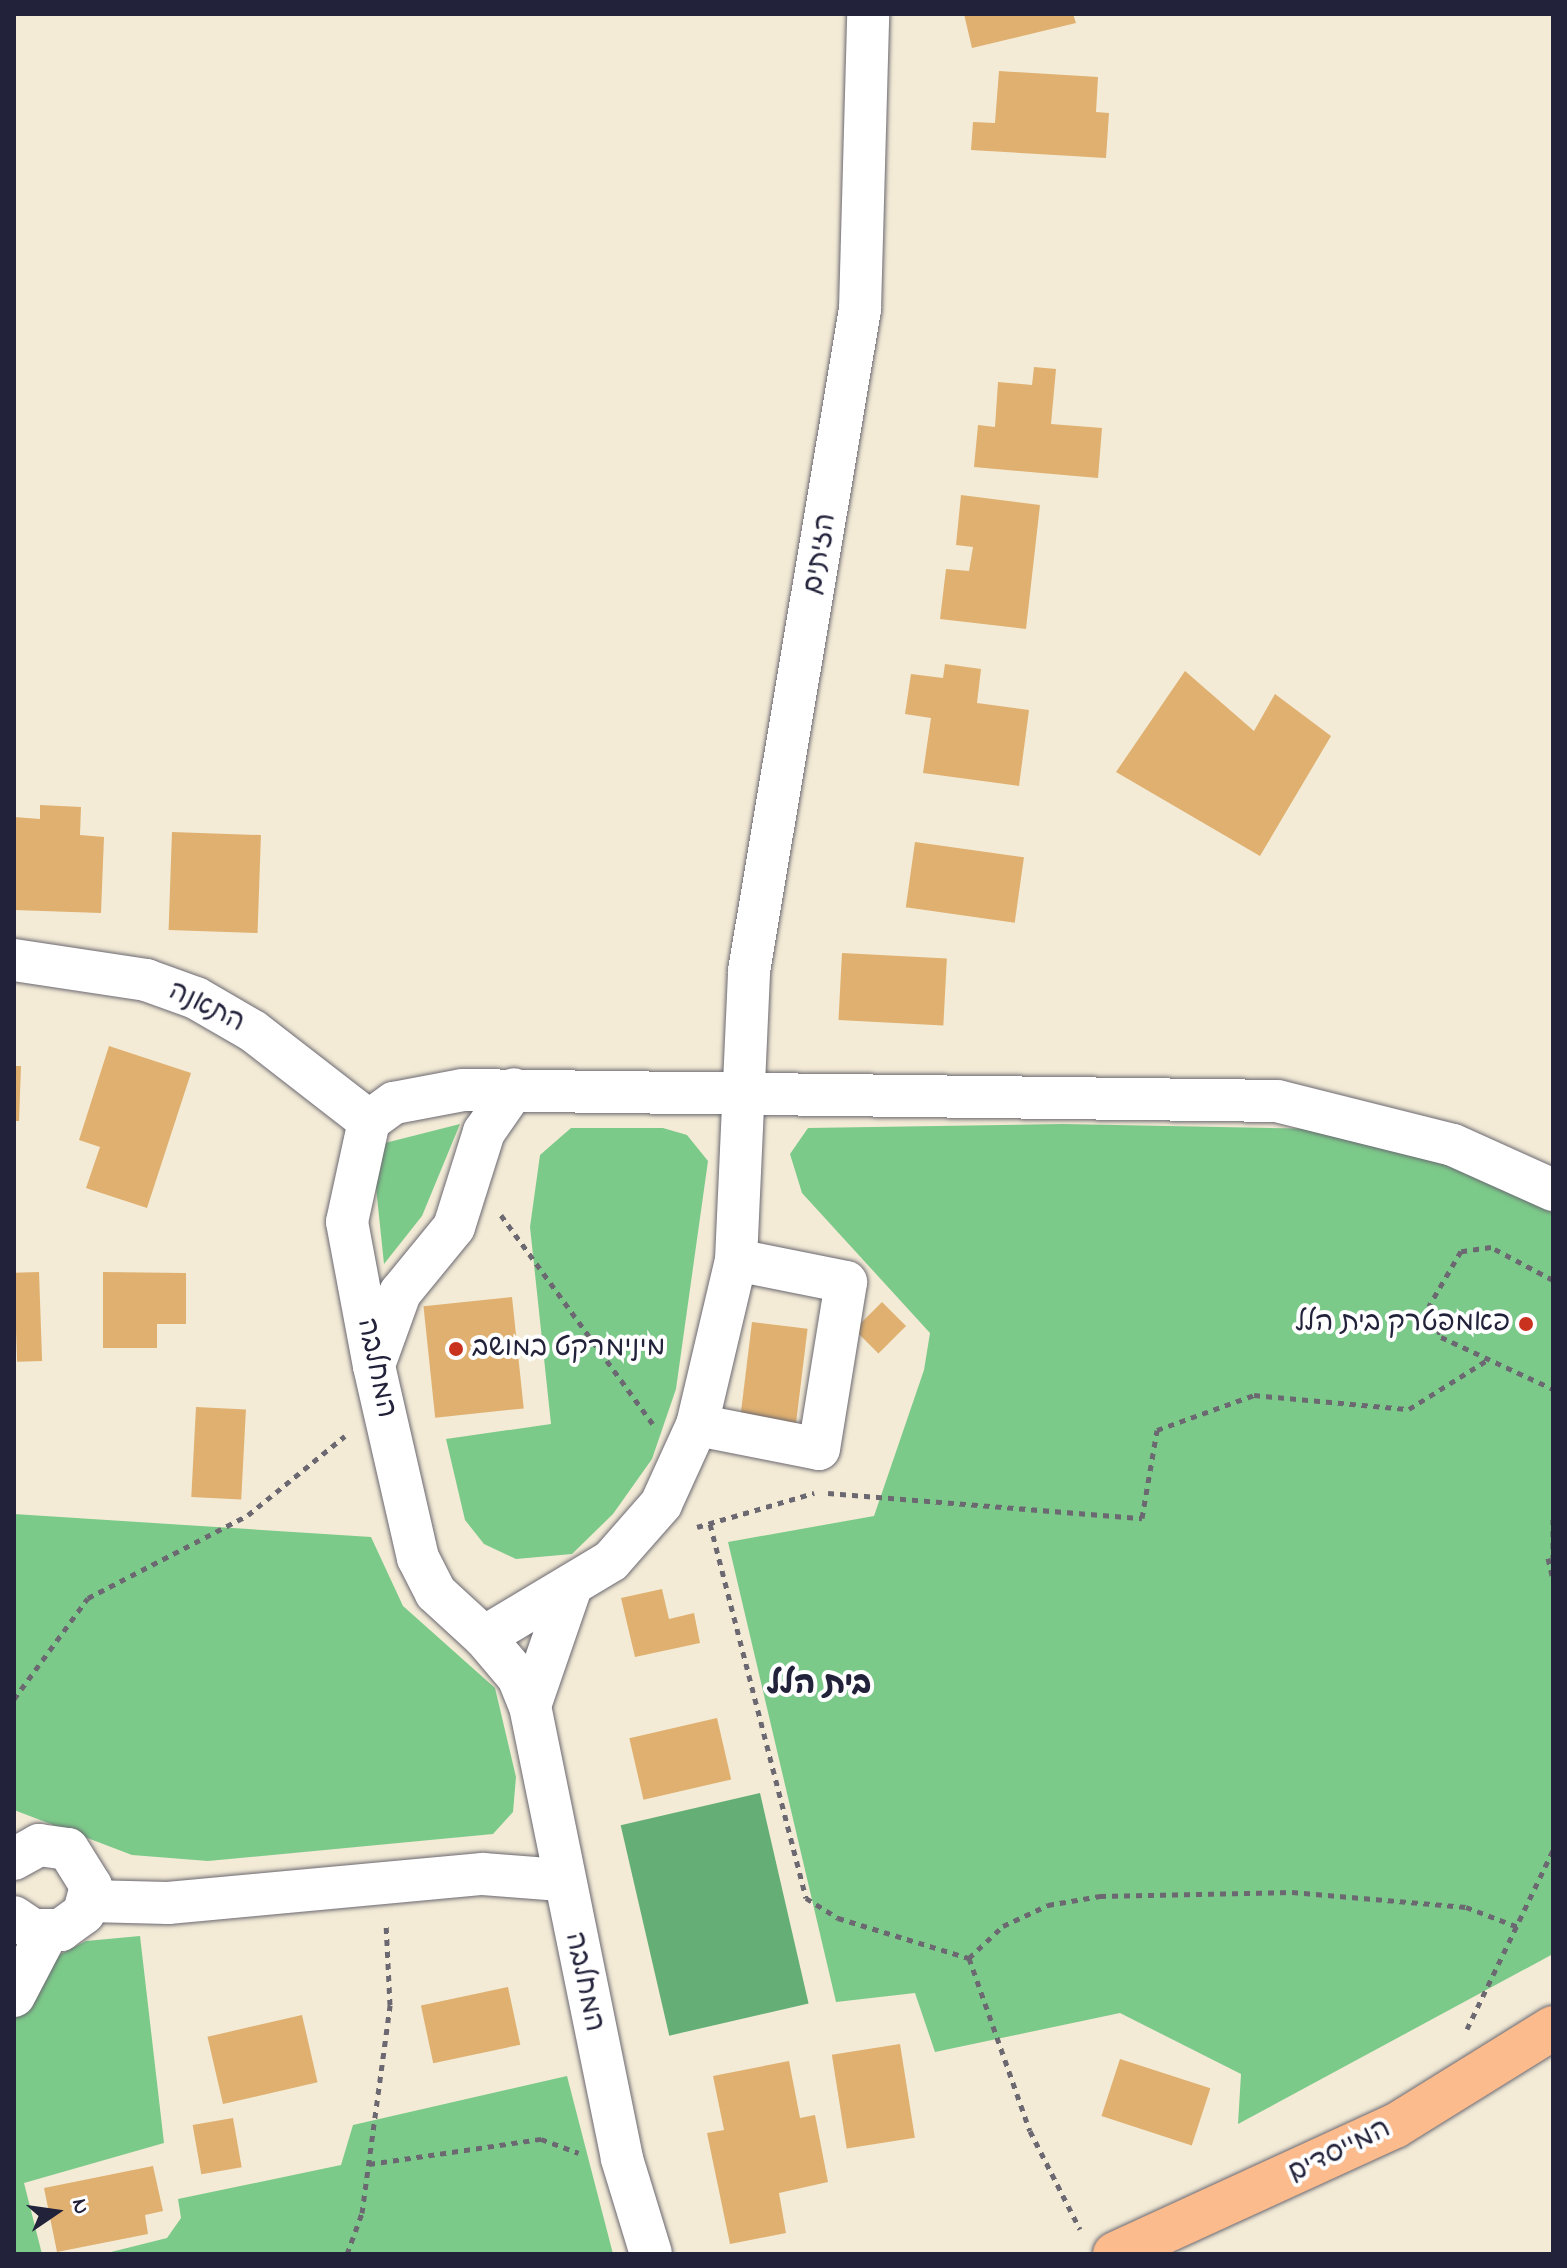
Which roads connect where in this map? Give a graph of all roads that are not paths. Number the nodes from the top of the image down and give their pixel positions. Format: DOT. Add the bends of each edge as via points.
graph roads {
  1 [pos="868,14"];
  2 [pos="14,960"];
  3 [pos="690,1087"];
  4 [pos="514,1089"];
  5 [pos="739,1091"];
  6 [pos="369,1121"];
  7 [pos="741,1171"];
  8 [pos="1553,1190"];
  9 [pos="736,1260"];
  10 [pos="378,1385"];
  11 [pos="697,1425"];
  12 [pos="571,1587"];
  13 [pos="501,1629"];
  14 [pos="530,1706"];
  15 [pos="14,1859"];
  16 [pos="561,1880"];
  17 [pos="89,1901"];
  18 [pos="30,1925"];
  19 [pos="14,1996"];
  20 [pos="1553,2028"];
  21 [pos="1100,2247"];
  22 [pos="651,2254"];
  1 -- 5 [label="street, הזיתים" via="860,309 749,971"];
  2 -- 6 [label="street, התאנה" via="146,980 196,998 253,1031"];
  3 -- 4 [label="street"];
  3 -- 5 [label="street"];
  3 -- 7 [label="street" via="728,1128"];
  4 -- 6 [label="street" via="423,1094"];
  4 -- 10 [label="street" via="484,1132 454,1227 400,1293"];
  5 -- 7 [label="street, הזיתים"];
  5 -- 8 [label="street" via="1277,1101 1453,1145"];
  6 -- 10 [label="street, המחלבה" via="347,1222"];
  7 -- 9 [label="street, הזיתים"];
  9 -- 11 [label="street, הזיתים"];
  9 -- 11 [label="street" via="846,1282 819,1449"];
  10 -- 13 [label="street, המחלבה" via="418,1558 436,1593"];
  11 -- 12 [label="street, הזיתים" via="681,1464 629,1543"];
  12 -- 13 [label="street, הזיתים"];
  12 -- 14 [label="street, המחלבה"];
  13 -- 14 [label="street, המחלבה"];
  14 -- 16 [label="street, המחלבה"];
  15 -- 17 [label="street" via="39,1845 68,1849 88,1871"];
  16 -- 17 [label="street" via="483,1874 168,1903"];
  16 -- 22 [label="street, המחלבה" via="622,2159"];
  17 -- 18 [label="street" via="74,1924"];
  18 -- 19 [label="street"];
  20 -- 21 [label="main road, המייסדים" via="1395,2126"];
}
